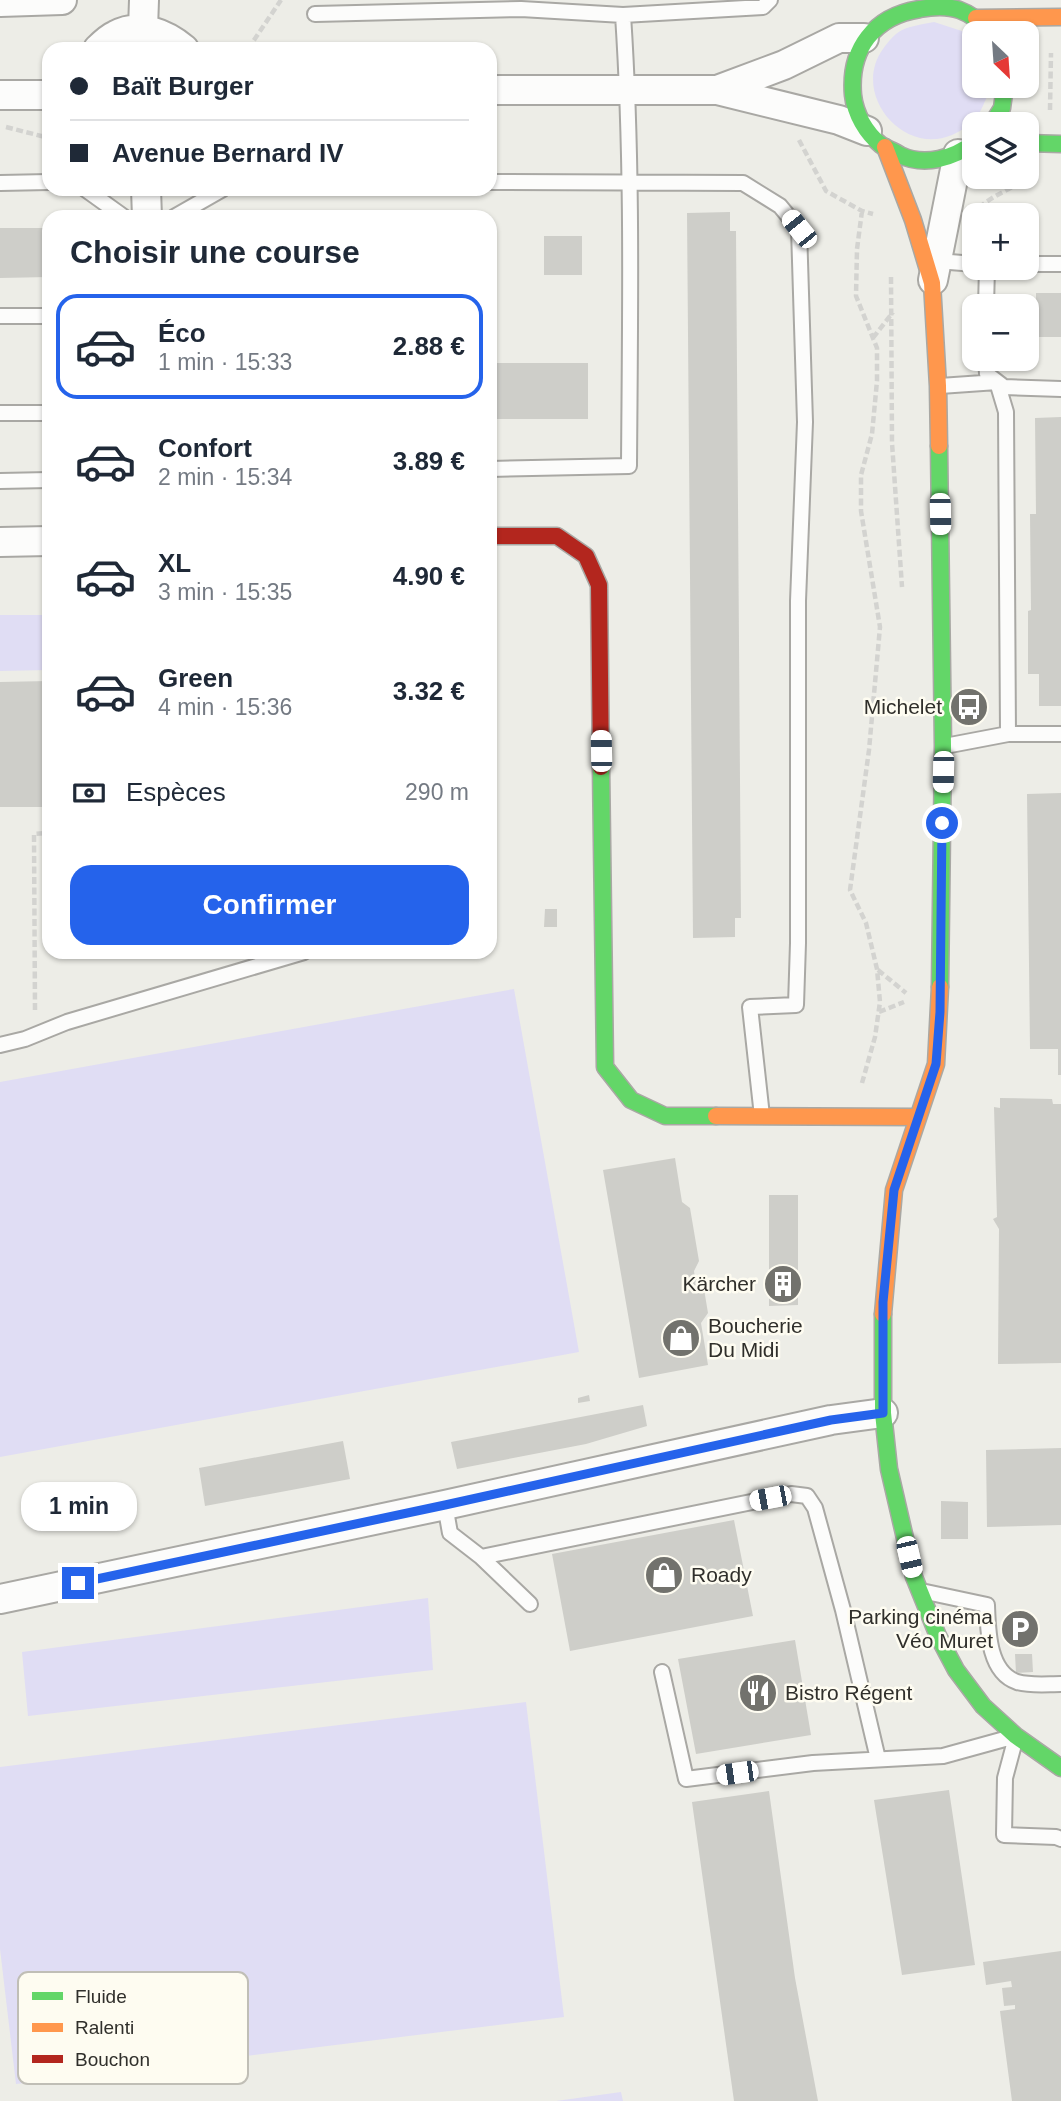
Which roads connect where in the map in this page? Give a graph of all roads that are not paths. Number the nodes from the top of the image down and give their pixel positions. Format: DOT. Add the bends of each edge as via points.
graph roads {
  1 [pos="62,0"];
  2 [pos="144,0"];
  3 [pos="770,0"];
  4 [pos="888,0"];
  5 [pos="0,2"];
  6 [pos="477,5"];
  7 [pos="398,6"];
  8 [pos="966,10"];
  9 [pos="315,14"];
  10 [pos="623,15"];
  11 [pos="1061,17"];
  12 [pos="873,28"];
  13 [pos="142,29"];
  14 [pos="106,42"];
  15 [pos="175,42"];
  16 [pos="497,90"];
  17 [pos="628,90"];
  18 [pos="718,90"];
  19 [pos="0,95"];
  20 [pos="42,95"];
  21 [pos="876,139"];
  22 [pos="1039,143"];
  23 [pos="1061,144"];
  24 [pos="962,150"];
  25 [pos="962,164"];
  26 [pos="42,182"];
  27 [pos="497,182"];
  28 [pos="630,182"];
  29 [pos="0,183"];
  30 [pos="95,196"];
  31 [pos="211,196"];
  32 [pos="114,210"];
  33 [pos="186,210"];
  34 [pos="1039,264"];
  35 [pos="1061,264"];
  36 [pos="962,267"];
  37 [pos="934,272"];
  38 [pos="0,316"];
  39 [pos="42,316"];
  40 [pos="987,371"];
  41 [pos="997,382"];
  42 [pos="938,386"];
  43 [pos="1061,388"];
  44 [pos="0,413"];
  45 [pos="42,413"];
  46 [pos="497,469"];
  47 [pos="0,481"];
  48 [pos="42,481"];
  49 [pos="497,536"];
  50 [pos="42,541"];
  51 [pos="0,542"];
  52 [pos="1008,734"];
  53 [pos="1061,734"];
  54 [pos="943,746"];
  55 [pos="280,959"];
  56 [pos="0,1045"];
  57 [pos="762,1116"];
  58 [pos="918,1117"];
  59 [pos="883,1413"];
  60 [pos="445,1505"];
  61 [pos="481,1557"];
  62 [pos="920,1591"];
  63 [pos="0,1600"];
  64 [pos="530,1604"];
  65 [pos="662,1672"];
  66 [pos="1061,1684"];
  67 [pos="1016,1736"];
  68 [pos="1061,1744"];
  69 [pos="878,1759"];
  70 [pos="1061,1768"];
  71 [pos="1061,1839"];
  1 -- 5 [label="street"];
  2 -- 13 [label="street"];
  3 -- 10 [label="lane" via="764,7"];
  4 -- 12 [label="street"];
  6 -- 7 [label="lane"];
  6 -- 10 [label="lane"];
  7 -- 9 [label="lane"];
  8 -- 11 [label="street"];
  8 -- 12 [label="street" via="937,4 909,6"];
  10 -- 17 [label="lane"];
  12 -- 18 [label="street"];
  12 -- 21 [label="street" via="853,63 850,84 856,111"];
  13 -- 14 [label="street" via="117,34"];
  13 -- 15 [label="street"];
  16 -- 17 [label="street"];
  17 -- 18 [label="street"];
  17 -- 28 [label="lane"];
  18 -- 21 [label="street" via="839,120"];
  19 -- 20 [label="street"];
  21 -- 24 [label="street" via="911,160 942,159"];
  21 -- 37 [label="street"];
  22 -- 23 [label="street"];
  25 -- 37 [label="street"];
  26 -- 29 [label="lane"];
  27 -- 28 [label="lane"];
  28 -- 46 [label="lane" via="629,466"];
  28 -- 57 [label="lane" via="743,183 780,206 799,229 805,422 798,601 797,993 796,1005 750,1007"];
  30 -- 32 [label="lane"];
  31 -- 33 [label="lane"];
  34 -- 35 [label="lane"];
  36 -- 37 [label="lane"];
  37 -- 42 [label="street"];
  38 -- 39 [label="lane"];
  40 -- 41 [label="lane"];
  41 -- 42 [label="lane"];
  41 -- 43 [label="lane" via="1004,387"];
  41 -- 52 [label="lane" via="1006,412"];
  42 -- 54 [label="street"];
  44 -- 45 [label="lane"];
  47 -- 48 [label="lane"];
  49 -- 57 [label="street" via="557,536 586,556 600,585 605,1067 631,1100 665,1116"];
  50 -- 51 [label="street"];
  52 -- 53 [label="lane"];
  52 -- 54 [label="lane"];
  54 -- 58 [label="street" via="940,1012 936,1064"];
  55 -- 56 [label="lane"];
  57 -- 58 [label="street"];
  58 -- 59 [label="street" via="894,1190 883,1302"];
  59 -- 60 [label="street" via="831,1420"];
  59 -- 62 [label="street" via="889,1469"];
  60 -- 61 [label="lane" via="450,1533"];
  60 -- 63 [label="street"];
  61 -- 64 [label="lane"];
  61 -- 69 [label="lane" via="791,1494 807,1496 815,1508 844,1610"];
  62 -- 66 [label="lane" via="987,1605 989,1641 999,1668 1014,1681"];
  62 -- 67 [label="street" via="956,1670 983,1706"];
  65 -- 69 [label="lane" via="686,1779"];
  67 -- 68 [label="street"];
  67 -- 69 [label="lane" via="943,1756"];
  67 -- 70 [label="street"];
  67 -- 71 [label="lane" via="1005,1778 1004,1835"];
}
